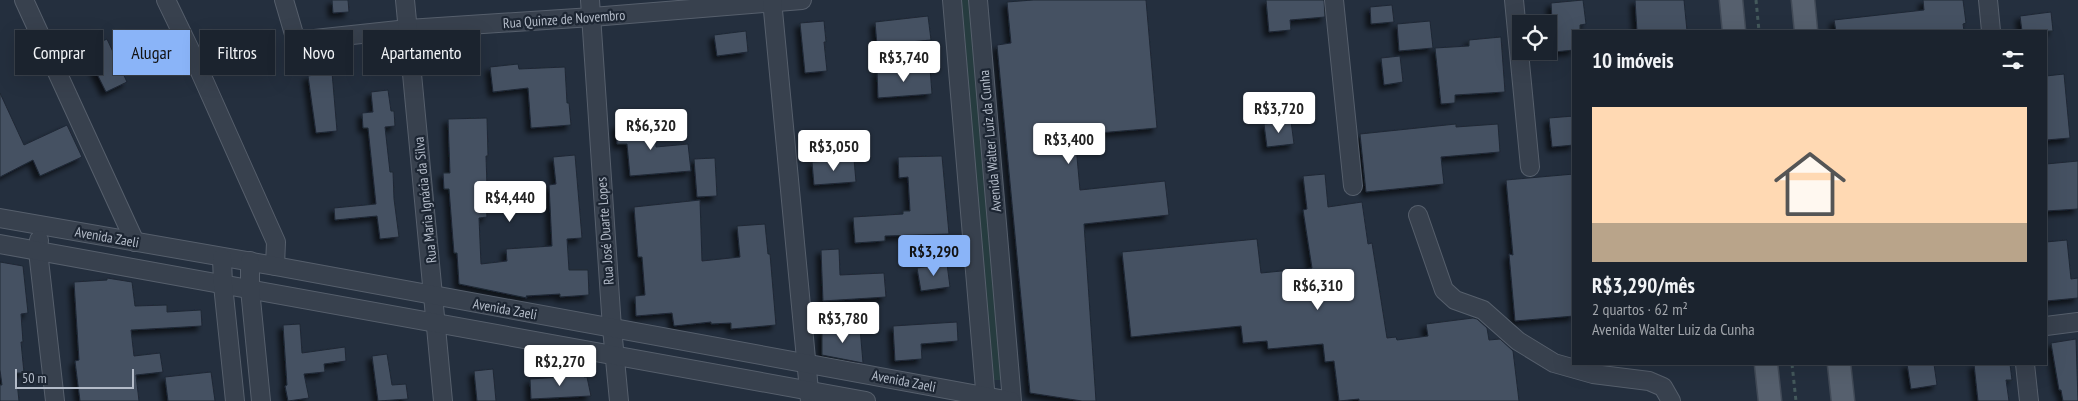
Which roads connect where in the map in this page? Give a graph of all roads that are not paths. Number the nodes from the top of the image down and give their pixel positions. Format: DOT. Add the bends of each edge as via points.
graph roads {
  1 [pos="24,0"];
  2 [pos="166,0"];
  3 [pos="284,0"];
  4 [pos="405,0"];
  5 [pos="802,0"];
  6 [pos="952,0"];
  7 [pos="978,0"];
  8 [pos="1334,0"];
  9 [pos="1514,0"];
  10 [pos="1731,0"];
  11 [pos="1803,0"];
  12 [pos="1988,0"];
  13 [pos="773,2"];
  14 [pos="591,8"];
  15 [pos="408,29"];
  16 [pos="1734,30"];
  17 [pos="1806,30"];
  18 [pos="1991,30"];
  19 [pos="1530,167"];
  20 [pos="1353,186"];
  21 [pos="1418,215"];
  22 [pos="0,218"];
  23 [pos="39,225"];
  24 [pos="135,242"];
  25 [pos="0,244"];
  26 [pos="38,251"];
  27 [pos="222,258"];
  28 [pos="250,261"];
  29 [pos="275,266"];
  30 [pos="223,285"];
  31 [pos="250,289"];
  32 [pos="434,296"];
  33 [pos="2078,322"];
  34 [pos="436,323"];
  35 [pos="2047,326"];
  36 [pos="612,328"];
  37 [pos="614,356"];
  38 [pos="806,362"];
  39 [pos="1766,365"];
  40 [pos="1839,365"];
  41 [pos="2025,365"];
  42 [pos="809,396"];
  43 [pos="986,399"];
  44 [pos="55,401"];
  45 [pos="235,401"];
  46 [pos="261,401"];
  47 [pos="443,401"];
  48 [pos="619,401"];
  49 [pos="866,401"];
  50 [pos="1011,401"];
  51 [pos="1671,401"];
  52 [pos="1770,401"];
  53 [pos="1842,401"];
  54 [pos="2029,401"];
  1 -- 24 [label="street"];
  2 -- 29 [label="street" via="276,242"];
  3 -- 15 [label="street, Rua Quinze de Novembro" via="296,41"];
  4 -- 15 [label="street, Rua Maria Ignácia da Silva"];
  5 -- 13 [label="street, Rua Quinze de Novembro"];
  6 -- 43 [label="street, Avenida Walter Luiz da Cunha"];
  7 -- 50 [label="street, Avenida Walter Luiz da Cunha"];
  8 -- 20 [label="street"];
  9 -- 19 [label="street"];
  10 -- 16 [label="main road"];
  11 -- 17 [label="main road"];
  12 -- 18 [label="street"];
  13 -- 14 [label="street, Rua Quinze de Novembro"];
  13 -- 38 [label="street"];
  14 -- 15 [label="street, Rua Quinze de Novembro"];
  14 -- 36 [label="street, Rua José Duarte Lopes"];
  15 -- 32 [label="street, Rua Maria Ignácia da Silva"];
  21 -- 51 [label="street" via="1444,290 1455,300 1483,310 1518,341 1554,363 1592,374 1649,380 1663,387"];
  22 -- 23 [label="street, Avenida Zaeli"];
  23 -- 24 [label="street, Avenida Zaeli"];
  23 -- 26 [label="street"];
  24 -- 27 [label="street, Avenida Zaeli"];
  25 -- 26 [label="street, Avenida Zaeli"];
  26 -- 30 [label="street, Avenida Zaeli"];
  26 -- 44 [label="street"];
  27 -- 28 [label="street, Avenida Zaeli"];
  27 -- 30 [label="street"];
  28 -- 29 [label="street, Avenida Zaeli"];
  28 -- 31 [label="street"];
  29 -- 32 [label="street, Avenida Zaeli"];
  30 -- 31 [label="street, Avenida Zaeli"];
  30 -- 45 [label="street"];
  31 -- 34 [label="street, Avenida Zaeli"];
  31 -- 46 [label="street"];
  32 -- 34 [label="street, Rua Maria Ignácia da Silva"];
  32 -- 36 [label="street, Avenida Zaeli"];
  33 -- 35 [label="street"];
  34 -- 37 [label="street, Avenida Zaeli"];
  34 -- 47 [label="street, Rua Maria Ignácia da Silva"];
  36 -- 37 [label="street, Rua José Duarte Lopes"];
  36 -- 38 [label="street, Avenida Zaeli"];
  37 -- 42 [label="street, Avenida Zaeli"];
  37 -- 48 [label="street, Rua José Duarte Lopes"];
  38 -- 42 [label="street"];
  38 -- 43 [label="street, Avenida Zaeli"];
  39 -- 52 [label="main road"];
  40 -- 53 [label="main road"];
  41 -- 54 [label="street"];
  42 -- 49 [label="street, Avenida Zaeli"];
  43 -- 50 [label="street, Avenida Zaeli"];
}
